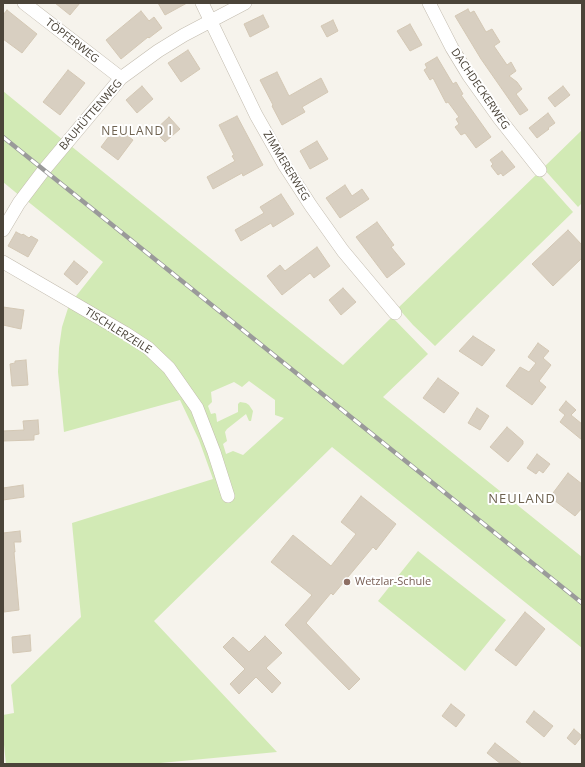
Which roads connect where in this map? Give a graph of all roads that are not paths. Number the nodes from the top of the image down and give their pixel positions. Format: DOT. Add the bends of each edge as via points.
graph roads {
  1 [pos="24,3"];
  2 [pos="202,3"];
  3 [pos="245,3"];
  4 [pos="429,3"];
  5 [pos="210,21"];
  6 [pos="121,78"];
  7 [pos="540,170"];
  8 [pos="3,230"];
  9 [pos="3,262"];
  10 [pos="395,313"];
  11 [pos="228,496"];
  1 -- 6 [label="street, TÖPFERWEG"];
  2 -- 5 [label="street, ZIMMERERWEG"];
  3 -- 5 [label="street, BAUHÜTTENWEG"];
  4 -- 7 [label="street, DACHDECKERWEG" via="469,76"];
  5 -- 6 [label="street, BAUHÜTTENWEG" via="158,51"];
  5 -- 10 [label="street, ZIMMERERWEG" via="256,115 285,166 343,251"];
  6 -- 8 [label="street, BAUHÜTTENWEG" via="44,170 19,203"];
  9 -- 11 [label="street, TISCHLERZEILE" via="125,333 148,348 169,368 197,408"];
}
